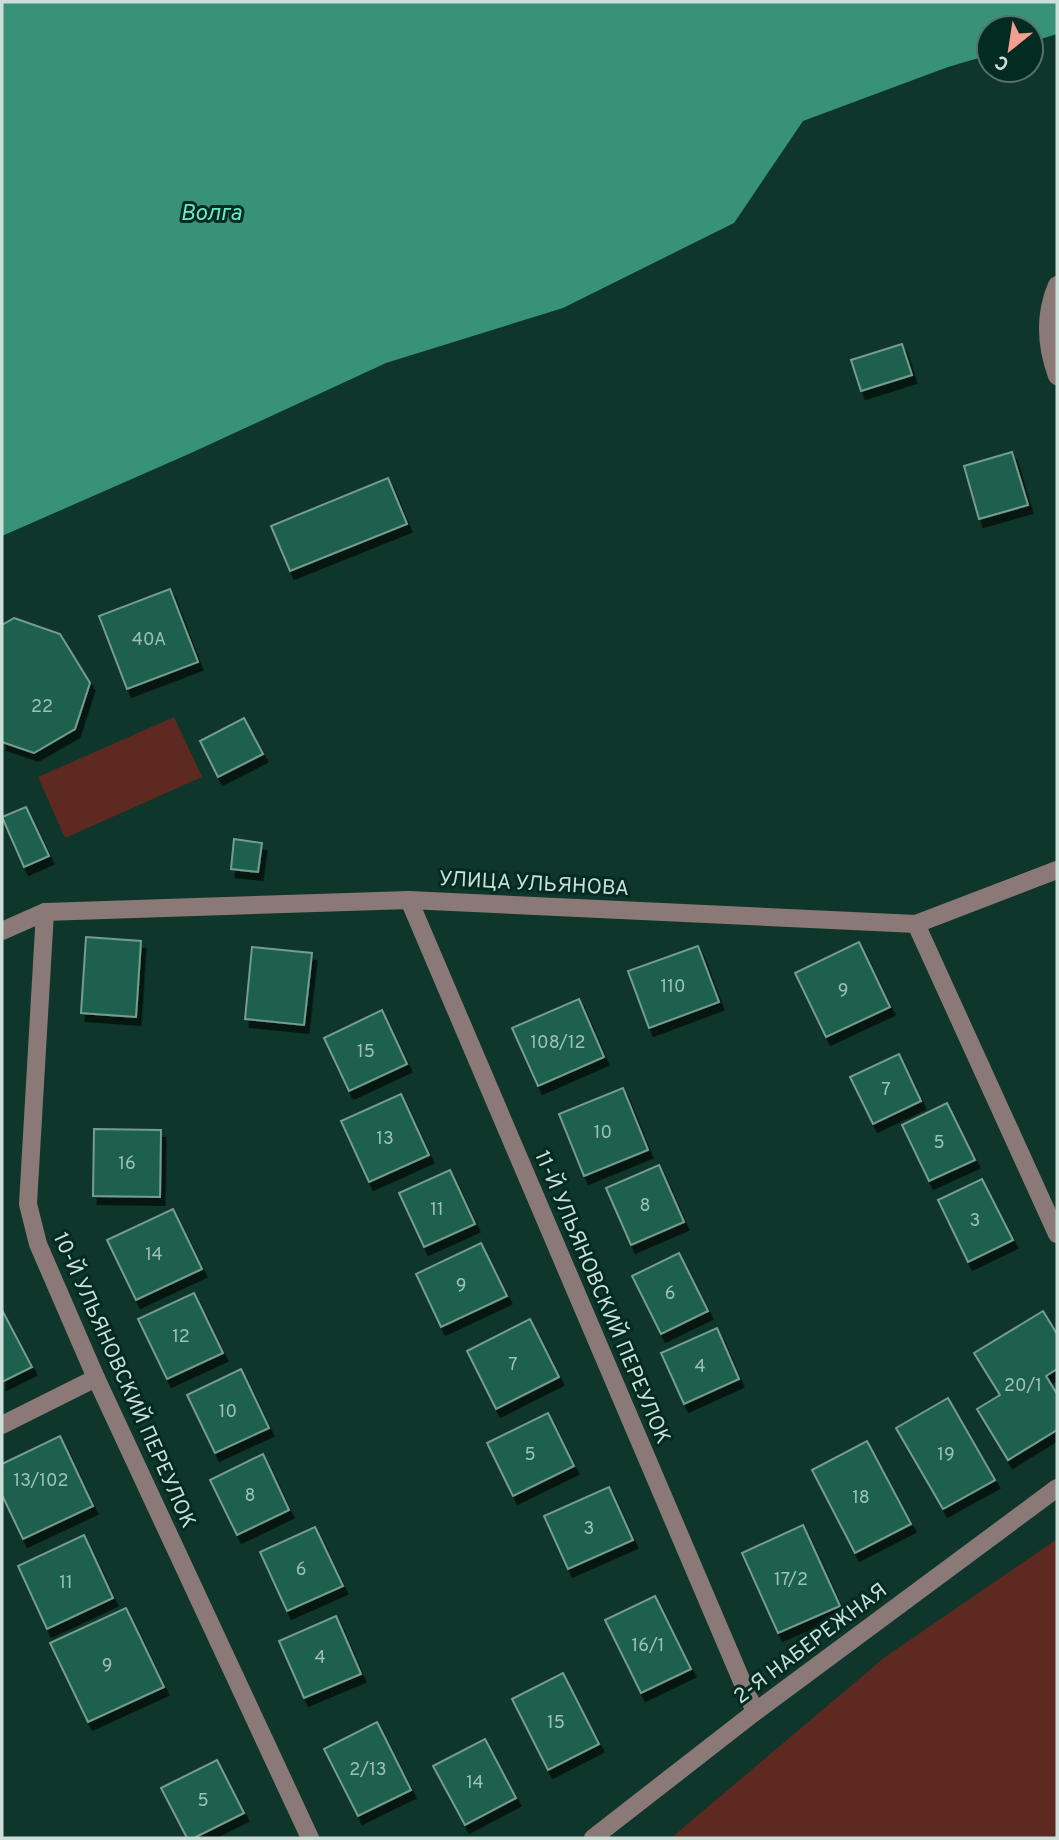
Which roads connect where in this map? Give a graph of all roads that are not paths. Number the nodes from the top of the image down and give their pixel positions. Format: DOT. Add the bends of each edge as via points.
graph roads {
  1 [pos="1057,285"];
  2 [pos="1057,376"];
  3 [pos="1057,870"];
  4 [pos="409,900"];
  5 [pos="44,912"];
  6 [pos="916,924"];
  7 [pos="2,931"];
  8 [pos="1057,1234"];
  9 [pos="96,1378"];
  10 [pos="2,1425"];
  11 [pos="1057,1488"];
  12 [pos="755,1712"];
  13 [pos="310,1838"];
  14 [pos="593,1838"];
  1 -- 2 [label="street" via="1048,320 1049,354"];
  3 -- 6 [label="street, УЛИЦА УЛЬЯНОВА"];
  4 -- 5 [label="street, УЛИЦА УЛЬЯНОВА"];
  4 -- 6 [label="street, УЛИЦА УЛЬЯНОВА"];
  4 -- 12 [label="street, 11-Й УЛЬЯНОВСКИЙ ПЕРЕУЛОК"];
  5 -- 7 [label="street, УЛИЦА УЛЬЯНОВА"];
  5 -- 9 [label="street, 10-Й УЛЬЯНОВСКИЙ ПЕРЕУЛОК" via="28,1203 37,1244"];
  6 -- 8 [label="street"];
  9 -- 10 [label="street"];
  9 -- 13 [label="street, 10-Й УЛЬЯНОВСКИЙ ПЕРЕУЛОК"];
  11 -- 12 [label="street, 2-Я НАБЕРЕЖНАЯ"];
  12 -- 14 [label="street, 2-Я НАБЕРЕЖНАЯ"];
}
